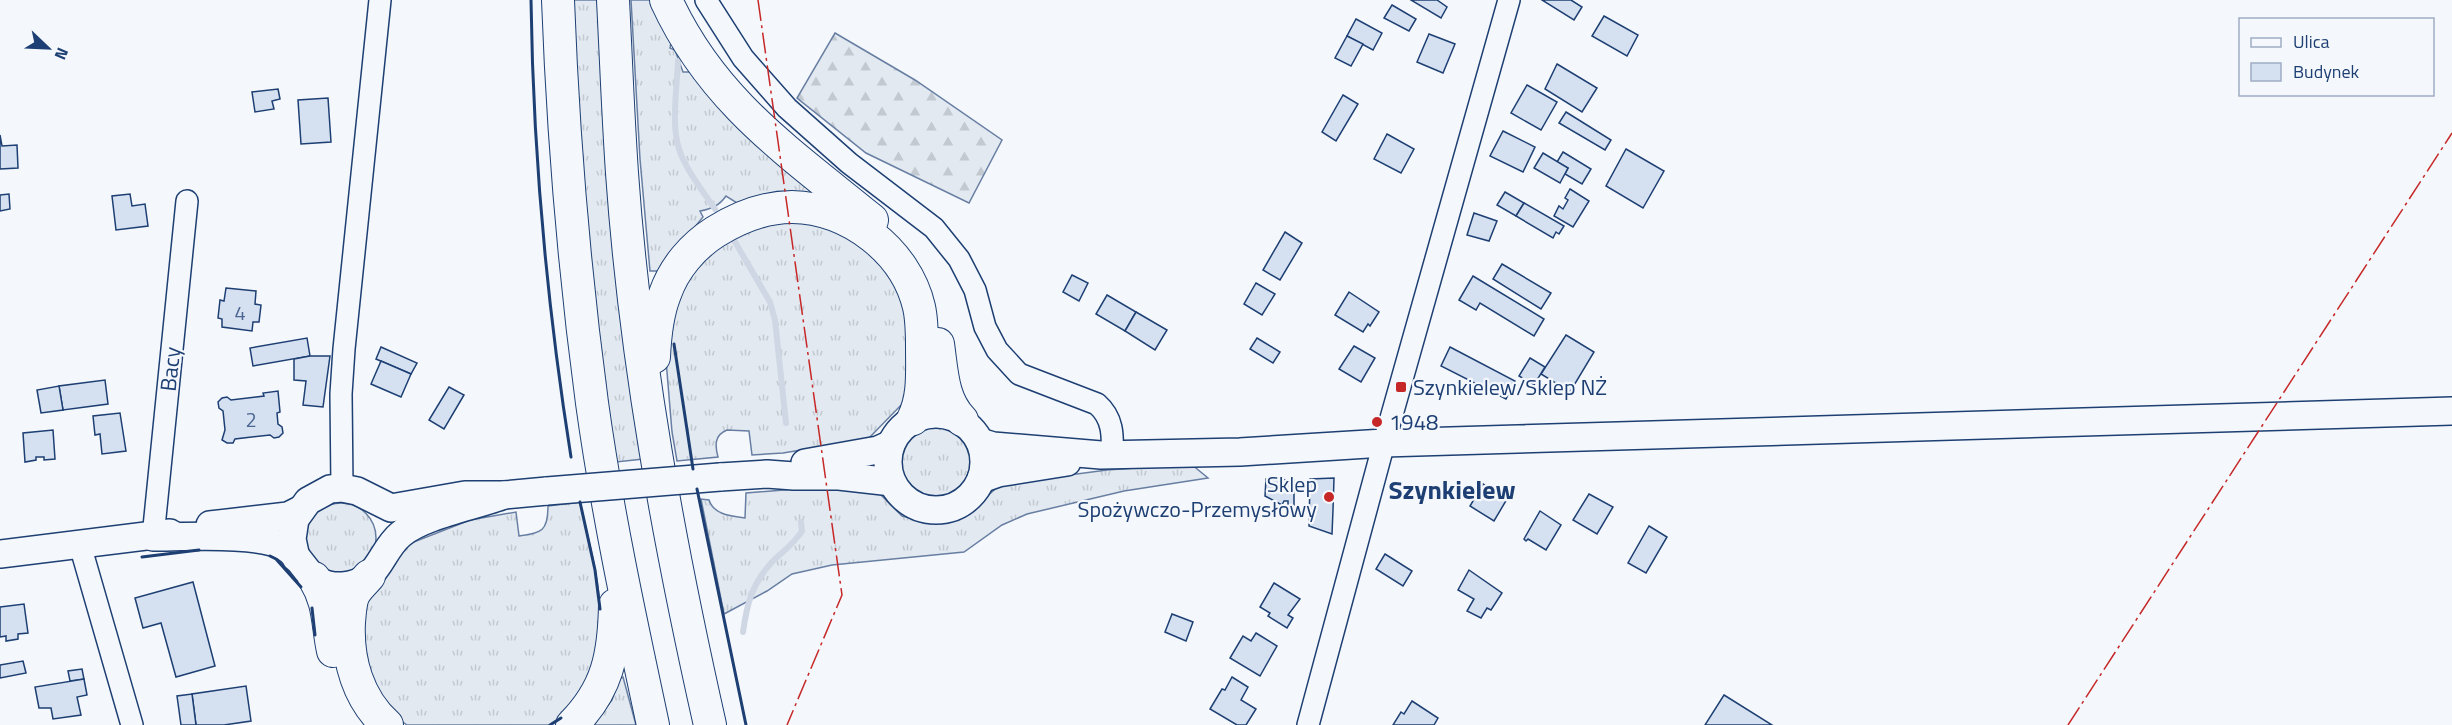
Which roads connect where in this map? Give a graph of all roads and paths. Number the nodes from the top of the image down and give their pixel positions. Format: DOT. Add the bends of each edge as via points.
graph roads {
  1 [pos="380,0"];
  2 [pos="558,0"];
  3 [pos="614,0"];
  4 [pos="666,0"];
  5 [pos="706,0"];
  6 [pos="1509,0"];
  7 [pos="187,201"];
  8 [pos="2452,411"];
  9 [pos="913,419"];
  10 [pos="652,430"];
  11 [pos="971,431"];
  12 [pos="1384,443"];
  13 [pos="891,444"];
  14 [pos="1106,455"];
  15 [pos="767,474"];
  16 [pos="981,479"];
  17 [pos="892,482"];
  18 [pos="342,488"];
  19 [pos="504,495"];
  20 [pos="370,499"];
  21 [pos="300,510"];
  22 [pos="153,537"];
  23 [pos="80,545"];
  24 [pos="616,547"];
  25 [pos="0,554"];
  26 [pos="377,567"];
  27 [pos="305,568"];
  28 [pos="132,725"];
  29 [pos="371,725"];
  30 [pos="387,725"];
  31 [pos="572,725"];
  32 [pos="653,725"];
  33 [pos="710,725"];
  34 [pos="1308,725"];
  1 -- 18 [label="street" via="344,349"];
  2 -- 24 [label="highway" via="566,172 578,289 592,405"];
  3 -- 10 [label="highway" via="622,174"];
  4 -- 11 [label="highway" via="696,56 747,116 887,233 909,256 926,287 947,398 952,410"];
  5 -- 14 [label="street" via="743,58 787,108 849,163 934,228 959,259 997,350 1019,374 1097,404 1107,412 1112,430"];
  6 -- 12 [label="street"];
  7 -- 22 [label="street, Bacy"];
  8 -- 12 [label="main road"];
  9 -- 10 [label="highway" via="922,382 922,335 919,307 901,265 886,246 861,228 837,216 792,207 750,214 728,224 690,252 675,272 658,315"];
  9 -- 11 [label="main road" via="925,414 948,415"];
  9 -- 13 [label="main road"];
  10 -- 33 [label="highway"];
  11 -- 14 [label="main road" via="1000,447"];
  11 -- 16 [label="main road" via="984,456"];
  12 -- 14 [label="main road"];
  12 -- 34 [label="street"];
  13 -- 15 [label="main road"];
  13 -- 17 [label="main road" via="888,463"];
  14 -- 16 [label="main road"];
  15 -- 17 [label="main road"];
  15 -- 19 [label="main road, bridge"];
  16 -- 17 [label="main road" via="968,498 940,510 910,502"];
  18 -- 20 [label="main road"];
  18 -- 21 [label="main road" via="318,494"];
  19 -- 20 [label="main road" via="465,495 391,508"];
  19 -- 26 [label="main road" via="403,532"];
  20 -- 26 [label="main road" via="386,519 389,532"];
  21 -- 22 [label="main road" via="288,516 221,522"];
  21 -- 27 [label="main road" via="292,528 293,548"];
  22 -- 23 [label="main road"];
  22 -- 27 [label="main road" via="258,540 282,546"];
  23 -- 25 [label="main road"];
  23 -- 28 [label="street"];
  24 -- 31 [label="highway" via="612,654 599,690"];
  24 -- 32 [label="highway"];
  26 -- 27 [label="main road" via="357,583 342,586 327,584"];
  26 -- 30 [label="highway" via="351,601 350,649 362,691"];
  27 -- 29 [label="highway" via="323,593 340,675"];
}
